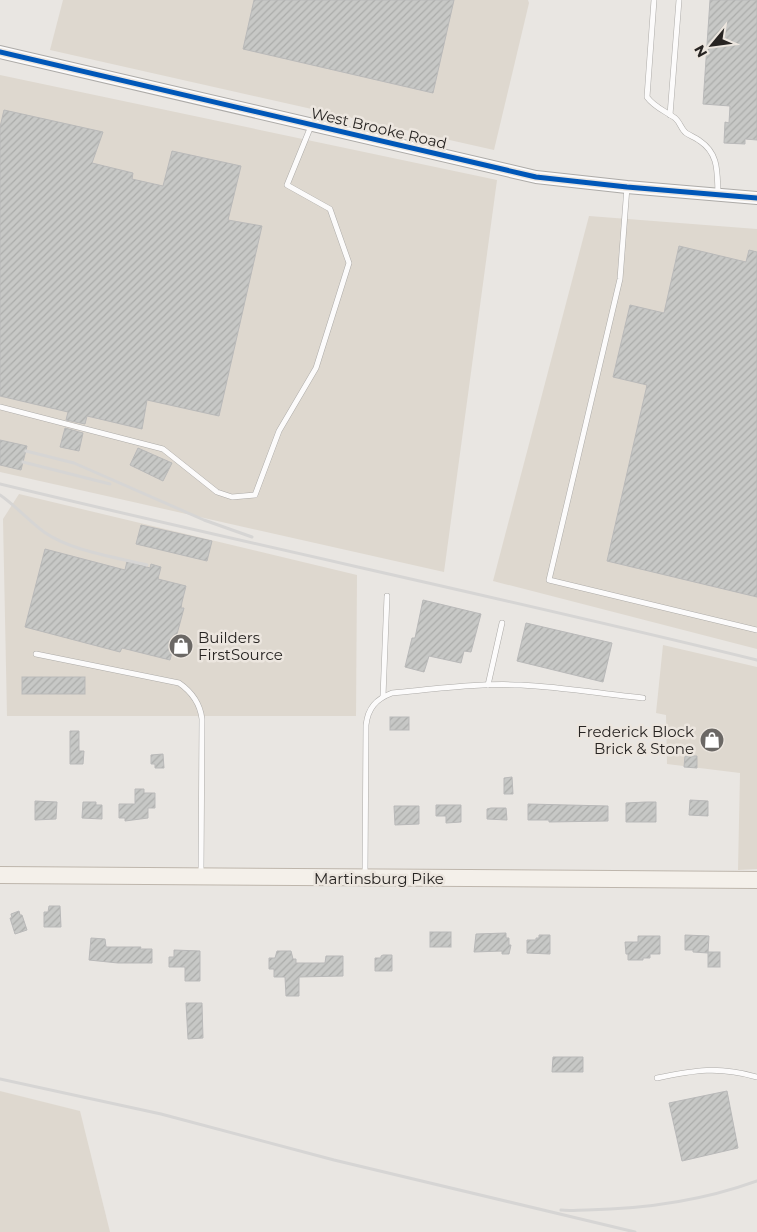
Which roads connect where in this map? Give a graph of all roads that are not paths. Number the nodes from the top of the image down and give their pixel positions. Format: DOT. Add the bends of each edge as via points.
graph roads {
  1 [pos="654,0"];
  2 [pos="679,0"];
  3 [pos="0,52"];
  4 [pos="670,115"];
  5 [pos="311,125"];
  6 [pos="627,187"];
  7 [pos="718,195"];
  8 [pos="757,198"];
  9 [pos="0,407"];
  10 [pos="388,596"];
  11 [pos="502,623"];
  12 [pos="757,630"];
  13 [pos="36,654"];
  14 [pos="488,685"];
  15 [pos="383,696"];
  16 [pos="643,698"];
  17 [pos="0,875"];
  18 [pos="201,877"];
  19 [pos="365,878"];
  20 [pos="757,880"];
  21 [pos="757,1077"];
  22 [pos="657,1078"];
  1 -- 4 [label="lane" via="647,97 653,106"];
  2 -- 4 [label="lane"];
  3 -- 5 [label="street, West Brooke Road"];
  4 -- 7 [label="lane" via="678,120 684,132 702,141 714,154"];
  5 -- 6 [label="street, West Brooke Road" via="536,176"];
  5 -- 9 [label="lane" via="287,185 330,209 349,263 316,368 279,431 255,495 232,497 217,492 163,449"];
  6 -- 7 [label="street, West Brooke Road"];
  6 -- 12 [label="lane" via="620,279 549,580"];
  7 -- 8 [label="street, West Brooke Road"];
  10 -- 15 [label="lane"];
  11 -- 14 [label="lane"];
  13 -- 18 [label="lane" via="179,683 194,696 202,719"];
  14 -- 15 [label="lane"];
  14 -- 16 [label="lane" via="523,685"];
  15 -- 19 [label="lane" via="370,709 366,725"];
  17 -- 18 [label="main road, Martinsburg Pike"];
  18 -- 19 [label="main road, Martinsburg Pike"];
  19 -- 20 [label="main road, Martinsburg Pike"];
  21 -- 22 [label="lane" via="710,1069"];
}
